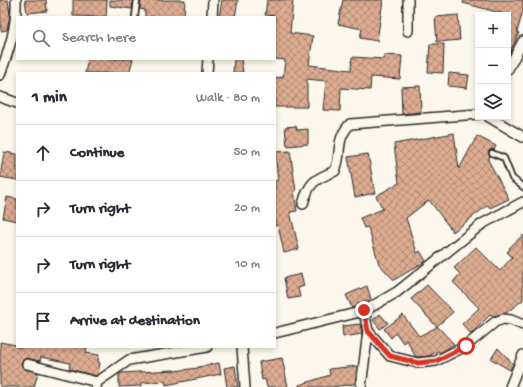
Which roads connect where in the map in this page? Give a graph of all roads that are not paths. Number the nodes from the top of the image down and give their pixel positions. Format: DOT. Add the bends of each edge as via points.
graph roads {
  1 [pos="16,0"];
  2 [pos="137,0"];
  3 [pos="213,0"];
  4 [pos="408,0"];
  5 [pos="17,16"];
  6 [pos="135,16"];
  7 [pos="212,16"];
  8 [pos="16,21"];
  9 [pos="408,31"];
  10 [pos="523,42"];
  11 [pos="208,60"];
  12 [pos="511,64"];
  13 [pos="207,72"];
  14 [pos="0,75"];
  15 [pos="0,97"];
  16 [pos="16,103"];
  17 [pos="475,114"];
  18 [pos="494,120"];
  19 [pos="523,137"];
  20 [pos="492,153"];
  21 [pos="523,187"];
  22 [pos="523,202"];
  23 [pos="303,204"];
  24 [pos="364,310"];
  25 [pos="523,325"];
  26 [pos="368,331"];
  27 [pos="276,333"];
  28 [pos="192,348"];
  29 [pos="242,348"];
  30 [pos="148,351"];
  31 [pos="523,355"];
  32 [pos="27,364"];
  33 [pos="97,385"];
  34 [pos="244,387"];
  35 [pos="361,387"];
  36 [pos="510,387"];
  1 -- 5 [label="street"];
  2 -- 6 [label="lane"];
  3 -- 7 [label="street"];
  4 -- 9 [label="street"];
  8 -- 14 [label="street"];
  10 -- 12 [label="street"];
  11 -- 13 [label="street"];
  15 -- 16 [label="street"];
  17 -- 23 [label="street" via="350,124 342,134 336,170 320,176 307,188"];
  18 -- 19 [label="street"];
  20 -- 21 [label="lane" via="504,158 512,178"];
  22 -- 24 [label="street" via="482,224 397,292"];
  24 -- 26 [label="street"];
  24 -- 27 [label="street"];
  25 -- 26 [label="street" via="503,319 466,346 436,361 418,363 390,356"];
  26 -- 35 [label="street"];
  28 -- 30 [label="street"];
  29 -- 34 [label="street"];
  30 -- 33 [label="street" via="129,360"];
  31 -- 36 [label="street"];
  32 -- 33 [label="street"];
}
